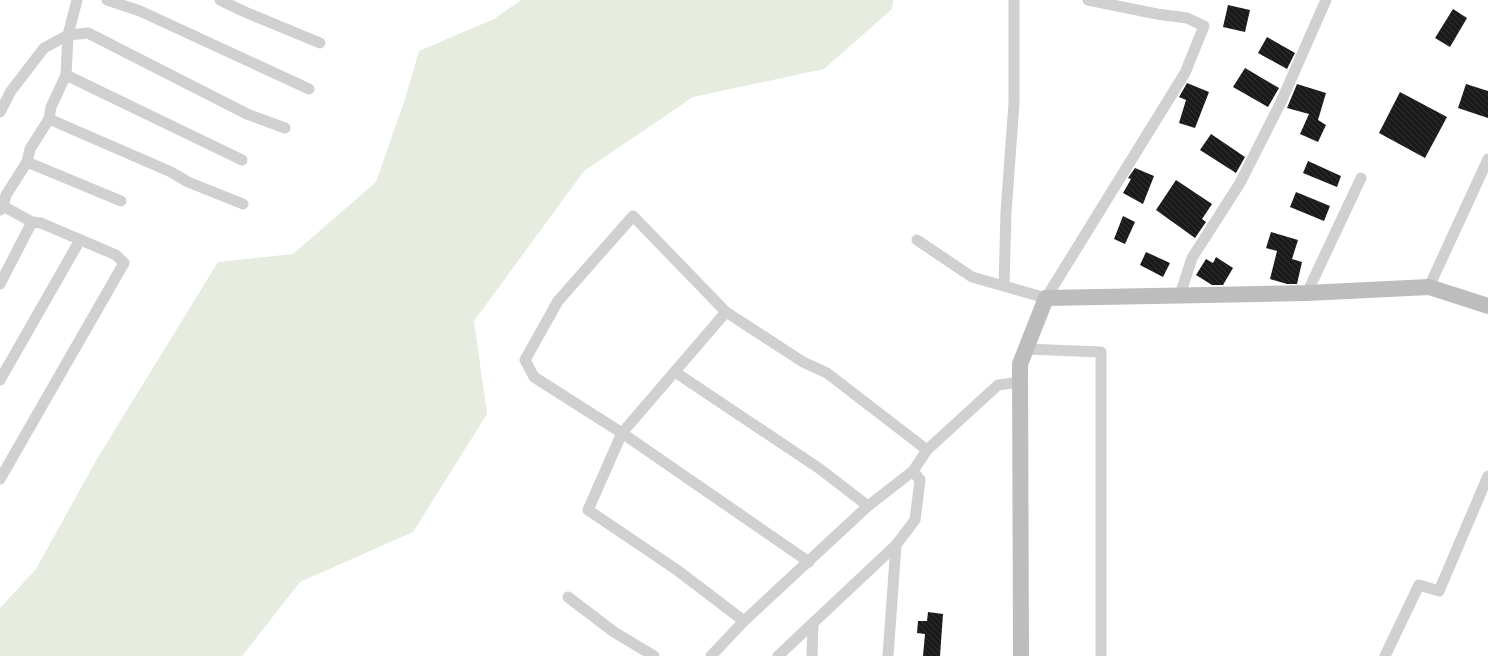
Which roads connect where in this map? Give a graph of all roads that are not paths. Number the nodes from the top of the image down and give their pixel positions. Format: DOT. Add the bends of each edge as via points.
graph roads {
  1 [pos="77,0"];
  2 [pos="107,0"];
  3 [pos="220,0"];
  4 [pos="1014,0"];
  5 [pos="1088,0"];
  6 [pos="1326,0"];
  7 [pos="68,35"];
  8 [pos="320,43"];
  9 [pos="66,75"];
  10 [pos="309,89"];
  11 [pos="0,112"];
  12 [pos="49,119"];
  13 [pos="285,128"];
  14 [pos="1488,159"];
  15 [pos="242,160"];
  16 [pos="27,162"];
  17 [pos="1361,178"];
  18 [pos="121,201"];
  19 [pos="243,204"];
  20 [pos="2,208"];
  21 [pos="32,222"];
  22 [pos="80,240"];
  23 [pos="917,240"];
  24 [pos="0,284"];
  25 [pos="1004,286"];
  26 [pos="1429,287"];
  27 [pos="1306,293"];
  28 [pos="1180,295"];
  29 [pos="1046,298"];
  30 [pos="1488,306"];
  31 [pos="726,312"];
  32 [pos="1026,349"];
  33 [pos="675,372"];
  34 [pos="0,380"];
  35 [pos="1020,382"];
  36 [pos="622,433"];
  37 [pos="927,450"];
  38 [pos="913,471"];
  39 [pos="1488,476"];
  40 [pos="0,479"];
  41 [pos="868,506"];
  42 [pos="896,545"];
  43 [pos="809,562"];
  44 [pos="568,597"];
  45 [pos="744,621"];
  46 [pos="813,623"];
  47 [pos="654,656"];
  48 [pos="711,656"];
  49 [pos="778,656"];
  50 [pos="812,656"];
  51 [pos="888,656"];
  52 [pos="1021,656"];
  53 [pos="1101,656"];
  54 [pos="1385,656"];
  1 -- 7 [label="street"];
  2 -- 10 [label="street" via="140,11"];
  3 -- 8 [label="street"];
  4 -- 25 [label="street" via="1014,103 1006,212"];
  5 -- 29 [label="street" via="1187,18 1204,26 1185,73"];
  6 -- 28 [label="street" via="1282,102 1240,183 1192,258"];
  7 -- 9 [label="street"];
  7 -- 11 [label="street" via="44,48 11,91"];
  7 -- 13 [label="street" via="88,33 248,114"];
  9 -- 12 [label="street" via="51,107"];
  9 -- 15 [label="street"];
  12 -- 16 [label="street" via="30,149"];
  12 -- 19 [label="street"];
  14 -- 26 [label="street"];
  16 -- 18 [label="street"];
  16 -- 20 [label="street" via="6,195"];
  17 -- 27 [label="street"];
  20 -- 21 [label="street"];
  21 -- 22 [label="street" via="41,223"];
  21 -- 24 [label="street"];
  22 -- 34 [label="street"];
  22 -- 40 [label="street" via="116,255 124,263"];
  23 -- 25 [label="street" via="972,276"];
  25 -- 29 [label="street"];
  26 -- 27 [label="street"];
  26 -- 30 [label="street"];
  27 -- 28 [label="street"];
  28 -- 29 [label="street"];
  29 -- 32 [label="street"];
  31 -- 33 [label="street"];
  31 -- 36 [label="street" via="633,216 558,301 525,360 534,377"];
  31 -- 37 [label="street" via="803,362 827,373"];
  32 -- 35 [label="street" via="1020,364"];
  32 -- 53 [label="street" via="1101,352"];
  33 -- 36 [label="street"];
  33 -- 41 [label="street" via="820,469"];
  35 -- 37 [label="street" via="998,385"];
  35 -- 52 [label="street"];
  36 -- 43 [label="street"];
  36 -- 45 [label="street" via="588,510 677,570"];
  37 -- 38 [label="street"];
  38 -- 41 [label="street"];
  38 -- 42 [label="street" via="920,480 915,520"];
  39 -- 54 [label="street" via="1439,591 1419,585"];
  41 -- 43 [label="street"];
  42 -- 46 [label="street"];
  42 -- 51 [label="street"];
  43 -- 45 [label="street"];
  44 -- 47 [label="street" via="614,632"];
  45 -- 48 [label="street"];
  46 -- 49 [label="street"];
  46 -- 50 [label="street"];
}
